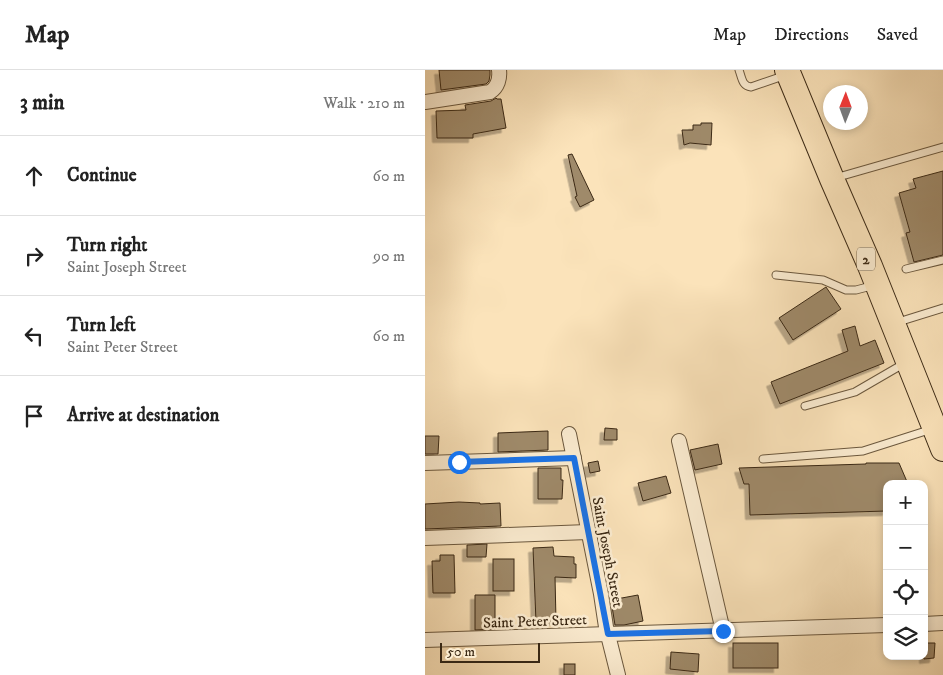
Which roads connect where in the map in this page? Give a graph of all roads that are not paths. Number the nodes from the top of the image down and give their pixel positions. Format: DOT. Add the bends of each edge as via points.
graph roads {
  1 [pos="499,70"];
  2 [pos="739,70"];
  3 [pos="788,72"];
  4 [pos="425,102"];
  5 [pos="943,147"];
  6 [pos="832,179"];
  7 [pos="943,260"];
  8 [pos="906,269"];
  9 [pos="776,275"];
  10 [pos="877,284"];
  11 [pos="943,308"];
  12 [pos="893,324"];
  13 [pos="908,361"];
  14 [pos="805,406"];
  15 [pos="569,434"];
  16 [pos="939,439"];
  17 [pos="679,441"];
  18 [pos="574,458"];
  19 [pos="763,459"];
  20 [pos="425,463"];
  21 [pos="588,532"];
  22 [pos="425,538"];
  23 [pos="943,623"];
  24 [pos="928,624"];
  25 [pos="883,625"];
  26 [pos="723,631"];
  27 [pos="608,634"];
  28 [pos="425,640"];
  29 [pos="618,675"];
  1 -- 4 [label="street" via="500,76 491,92"];
  2 -- 3 [label="lane" via="743,83 751,87"];
  3 -- 6 [label="highway, 2"];
  5 -- 6 [label="lane"];
  6 -- 10 [label="highway, 2"];
  7 -- 8 [label="lane"];
  9 -- 10 [label="lane" via="823,280 846,290"];
  10 -- 12 [label="highway, 2"];
  11 -- 12 [label="lane"];
  12 -- 13 [label="highway, 2"];
  13 -- 14 [label="lane" via="855,392"];
  13 -- 16 [label="highway, 2"];
  15 -- 18 [label="street, Saint Joseph Street"];
  16 -- 19 [label="lane" via="863,451"];
  17 -- 26 [label="street"];
  18 -- 20 [label="street"];
  18 -- 21 [label="street, Saint Joseph Street"];
  21 -- 22 [label="street"];
  21 -- 27 [label="street, Saint Joseph Street"];
  23 -- 24 [label="street"];
  25 -- 26 [label="street, Saint Peter Street"];
  26 -- 27 [label="street, Saint Peter Street"];
  27 -- 28 [label="street, Saint Peter Street"];
  27 -- 29 [label="street, Saint Joseph Street"];
}
